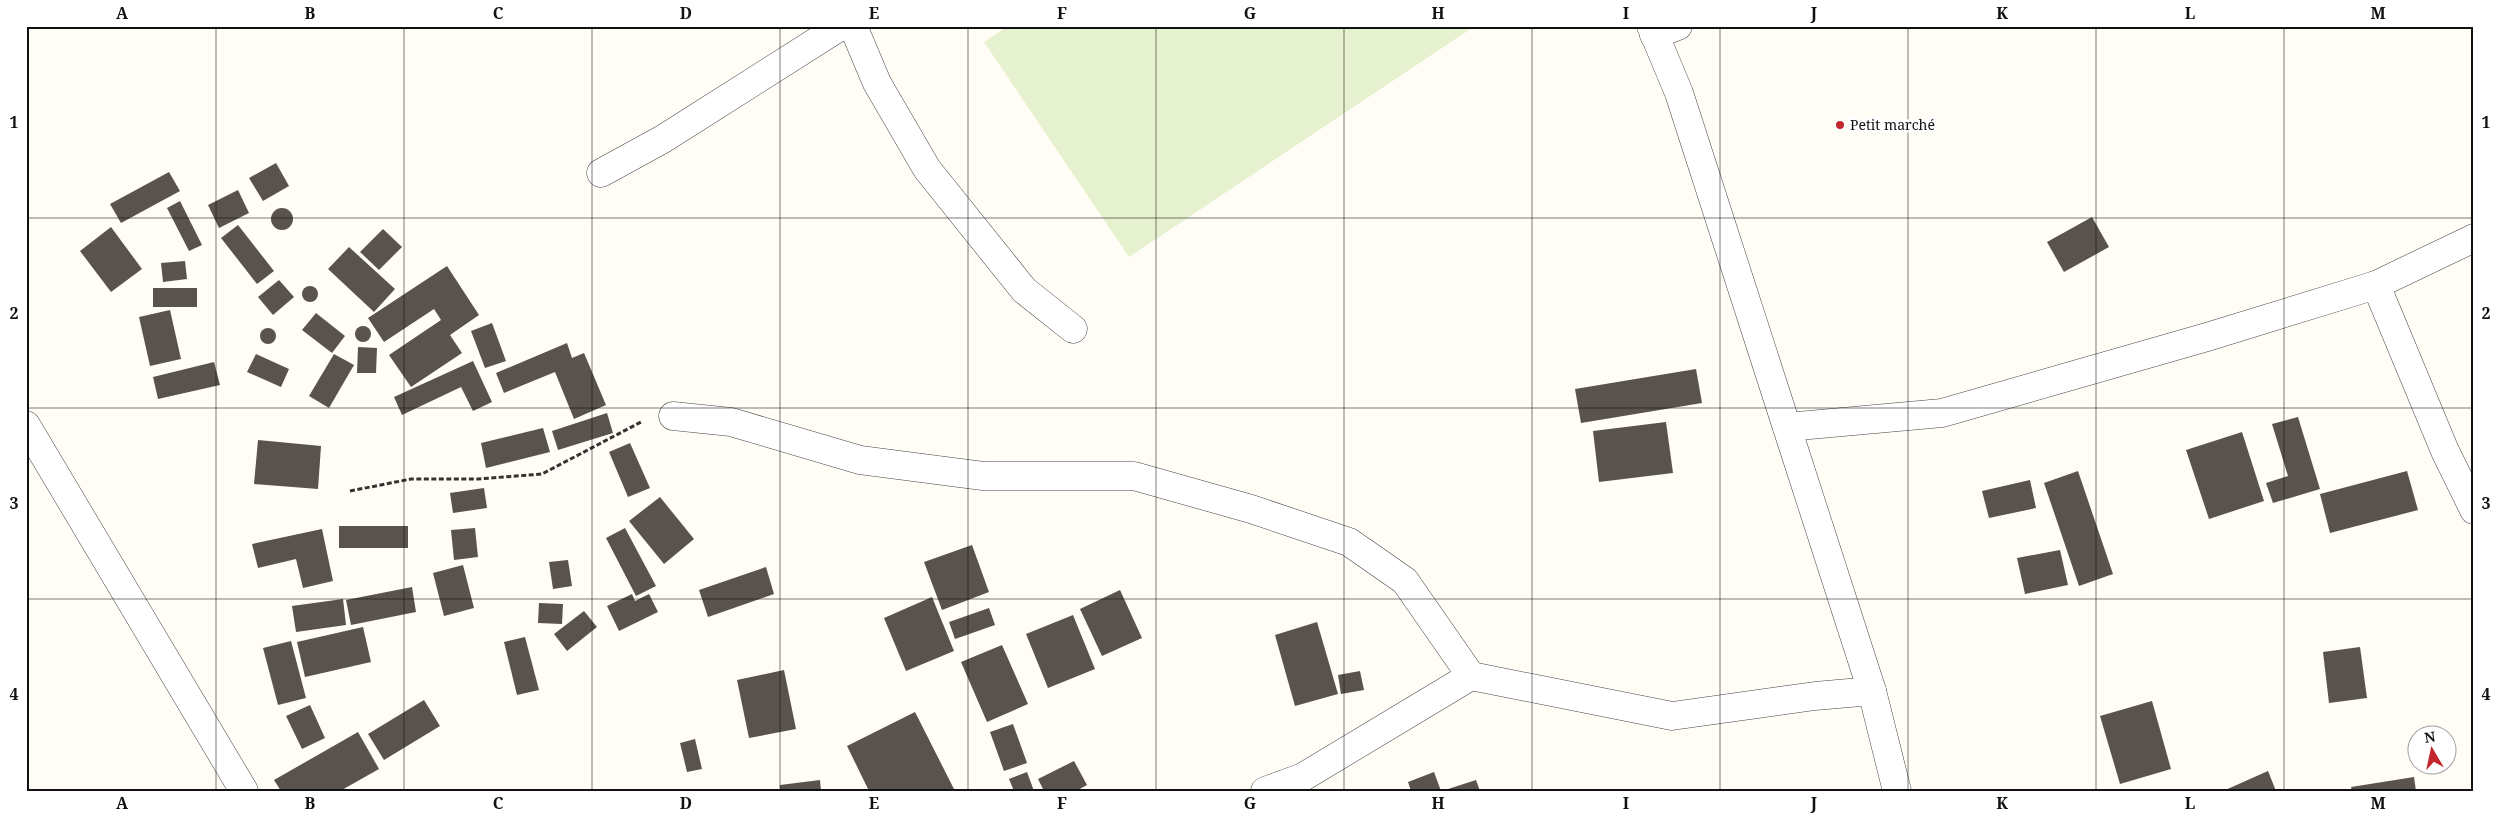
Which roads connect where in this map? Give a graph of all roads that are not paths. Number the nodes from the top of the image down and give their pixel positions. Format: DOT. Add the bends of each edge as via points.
graph roads {
  1 [pos="840,26"];
  2 [pos="853,26"];
  3 [pos="1661,29"];
  4 [pos="601,173"];
  5 [pos="2474,238"];
  6 [pos="2376,285"];
  7 [pos="1073,329"];
  8 [pos="673,416"];
  9 [pos="26,425"];
  10 [pos="1787,427"];
  11 [pos="2474,510"];
  12 [pos="1471,676"];
  13 [pos="1872,691"];
  14 [pos="244,791"];
  15 [pos="1265,791"];
  16 [pos="1897,791"];
  1 -- 4 [label="street" via="662,139"];
  2 -- 7 [label="street" via="877,83 927,169 1024,290"];
  3 -- 10 [label="street"];
  5 -- 6 [label="street"];
  6 -- 10 [label="street" via="1942,413"];
  6 -- 11 [label="street" via="2445,451"];
  8 -- 12 [label="street" via="731,422 860,460 983,476 1134,476 1250,509 1349,542 1405,580"];
  9 -- 14 [label="street"];
  10 -- 13 [label="street"];
  12 -- 13 [label="street" via="1672,716"];
  12 -- 15 [label="street" via="1303,778"];
  13 -- 16 [label="street"];
}
